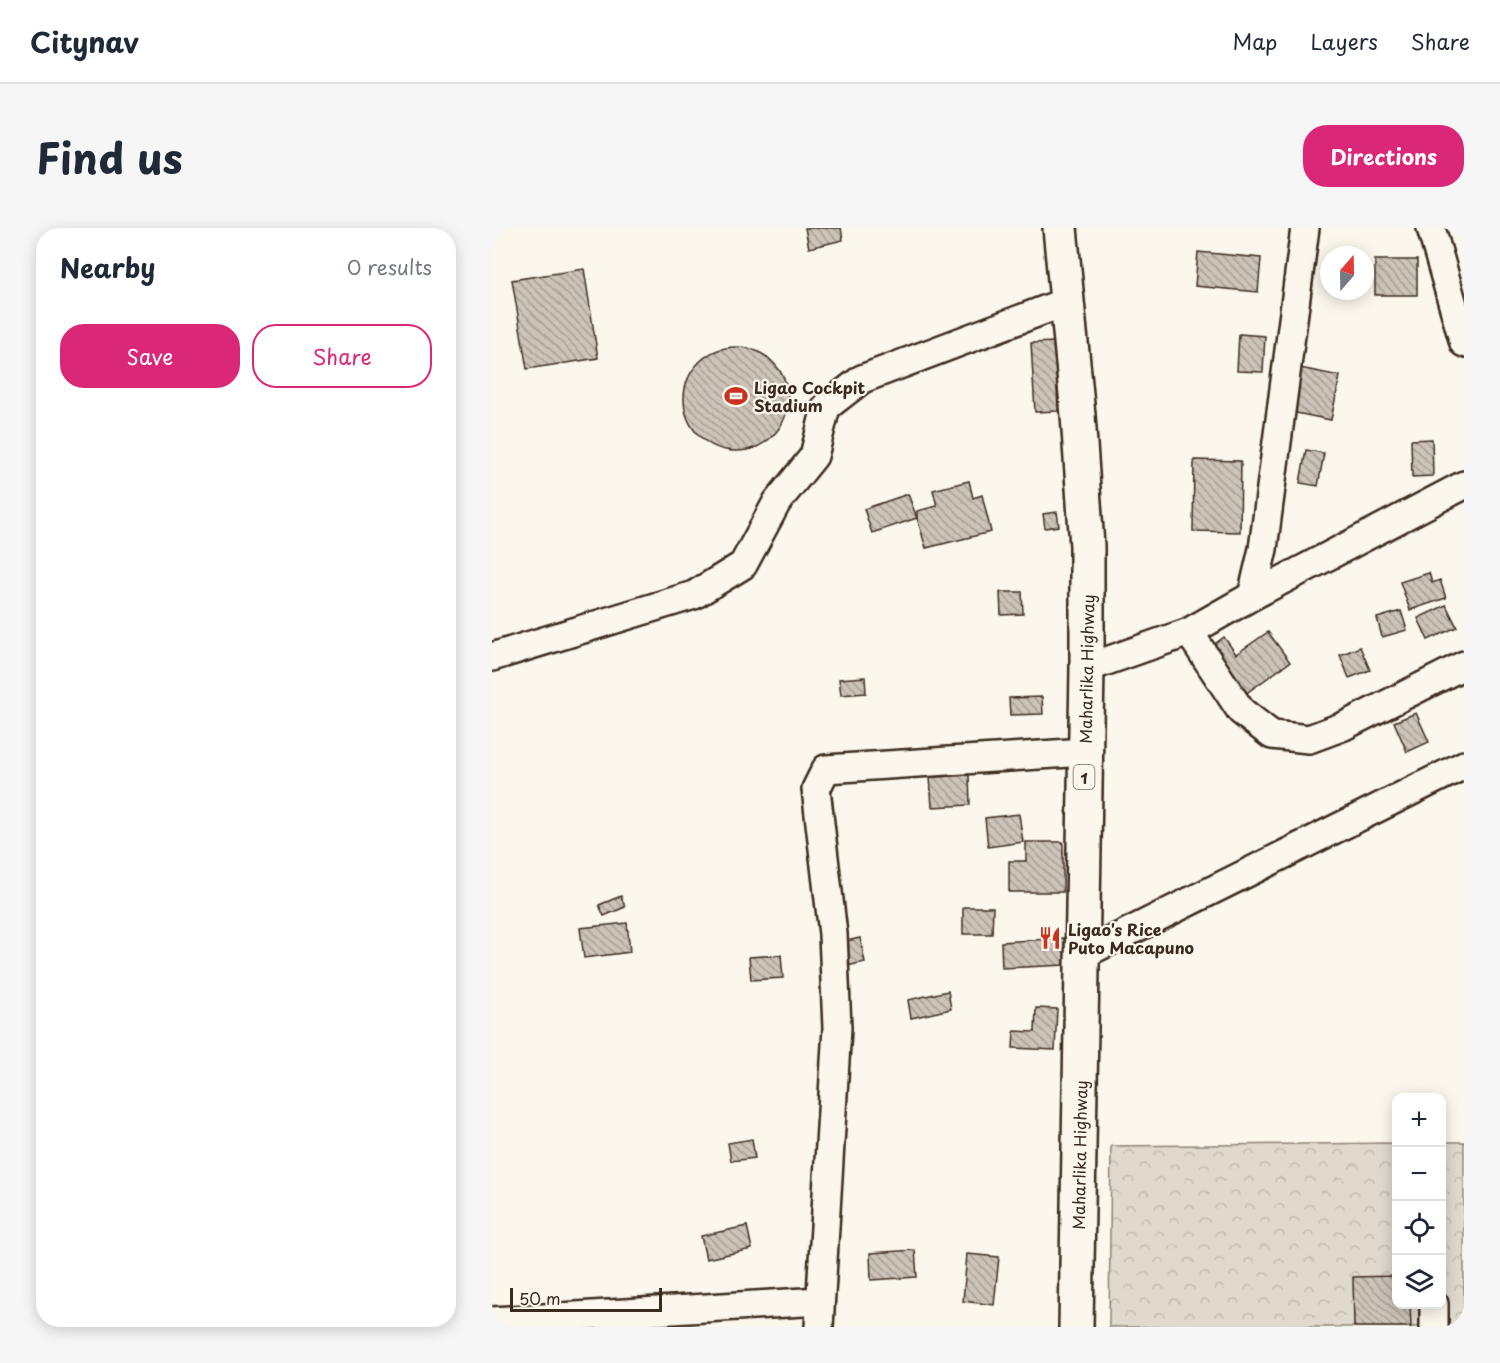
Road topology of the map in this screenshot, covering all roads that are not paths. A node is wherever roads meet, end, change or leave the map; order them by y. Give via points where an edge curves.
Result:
1 (1060, 228) edge
2 (1305, 228) edge
3 (1431, 228) edge
4 (1068, 301) junction
5 (1464, 343) edge
6 (1464, 485) edge
7 (1252, 596) junction
8 (1189, 632) junction
9 (492, 657) edge
10 (1464, 665) edge
11 (1087, 668) junction
12 (1085, 752) junction
13 (1464, 765) edge
14 (1082, 955) junction
15 (1434, 1309) edge
16 (820, 1314) edge
17 (492, 1321) edge
18 (1076, 1327) edge
19 (1434, 1327) edge

1 - 4 highway, Maharlika Highway / 1
2 - 7 street via 1263,549
3 - 5 street
4 - 9 street via 862,379 826,407 814,456 777,502 742,565 694,595
4 - 11 highway, Maharlika Highway / 1 via 1086,546
6 - 7 street
7 - 8 street
8 - 10 street via 1241,711 1272,735 1309,739 1344,726
8 - 11 street
11 - 12 highway, Maharlika Highway / 1
12 - 14 highway, Maharlika Highway / 1
12 - 16 street via 826,770 816,789 833,934 837,1028
13 - 14 street
14 - 18 highway, Maharlika Highway / 1
15 - 19 street
16 - 17 street

